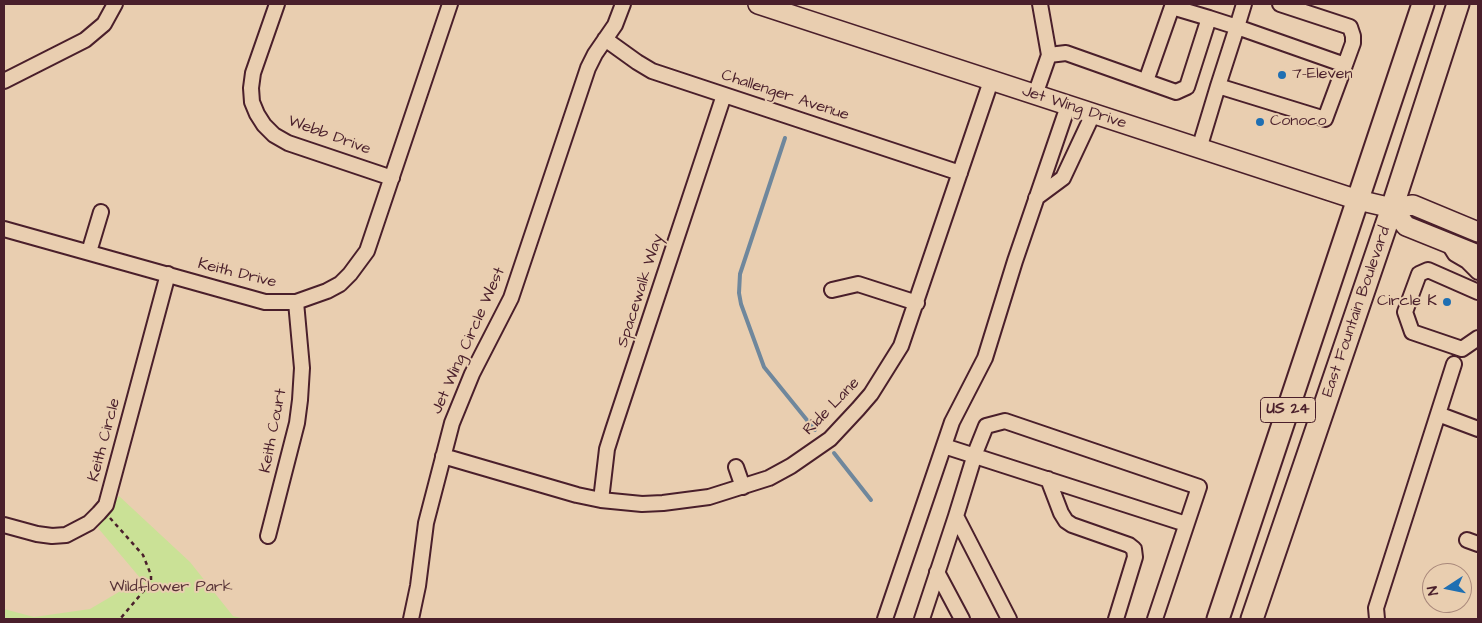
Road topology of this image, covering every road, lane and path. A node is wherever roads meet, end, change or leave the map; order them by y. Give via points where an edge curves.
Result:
1 (115, 4) edge
2 (276, 4) edge
3 (450, 4) edge
4 (624, 4) edge
5 (758, 4) edge
6 (1040, 4) edge
7 (1244, 4) edge
8 (1280, 4) edge
9 (1423, 4) edge
10 (1458, 4) edge
11 (1172, 5) edge
12 (784, 8) edge
13 (1209, 18) junction
14 (1237, 27) junction
15 (605, 39) junction
16 (1049, 55) junction
17 (1344, 65) junction
18 (4, 81) edge
19 (991, 81) junction
20 (1146, 81) junction
21 (1218, 86) junction
22 (724, 95) junction
23 (1035, 95) junction
24 (1068, 106) junction
25 (1092, 114) junction
26 (1199, 149) junction
27 (960, 173) junction
28 (392, 178) junction
29 (1036, 198) junction
30 (1358, 200) junction
31 (1392, 208) junction
32 (101, 212) dead end
33 (4, 229) edge
34 (1478, 232) edge
35 (1448, 243) junction
36 (88, 252) junction
37 (1478, 255) edge
38 (1478, 272) edge
39 (168, 274) junction
40 (832, 290) dead end
41 (1478, 292) edge
42 (296, 302) junction
43 (916, 303) junction
44 (1478, 338) edge
45 (1454, 364) dead end
46 (1438, 414) junction
47 (1478, 429) edge
48 (944, 446) junction
49 (974, 455) junction
50 (443, 456) junction
51 (736, 467) dead end
52 (1048, 479) junction
53 (743, 487) junction
54 (601, 500) junction
55 (102, 509) junction
56 (956, 516) junction
57 (1186, 524) junction
58 (4, 525) edge
59 (268, 536) dead end
60 (938, 572) junction
61 (121, 619) edge
62 (411, 619) edge
63 (884, 619) edge
64 (922, 619) edge
65 (962, 619) edge
66 (1009, 619) edge
67 (1116, 619) edge
68 (1154, 619) edge
69 (1218, 619) edge
70 (1252, 619) edge
71 (1377, 619) edge

1 - 18 street via 104,24 85,40
2 - 28 street, Webb Drive via 251,88 252,102 264,125 288,143
3 - 28 street, Keith Drive
4 - 15 street, Jet Wing Circle West
5 - 12 main road, Jet Wing Drive
6 - 16 street
7 - 14 street
8 - 17 street via 1350,27 1353,43
9 - 30 highway, East Fountain Boulevard / US 24
10 - 31 highway, East Fountain Boulevard / US 24
11 - 13 street
11 - 20 street
12 - 19 main road, Jet Wing Drive
13 - 14 street
13 - 20 street via 1187,87 1176,92
14 - 17 street
14 - 21 street
15 - 22 street, Challenger Avenue via 652,71
15 - 50 street, Jet Wing Circle West via 588,68 511,298 459,402
16 - 20 street via 1066,53
16 - 23 street
17 - 21 street via 1325,119
19 - 23 main road, Jet Wing Drive
19 - 27 street, Ride Lane
21 - 26 street
22 - 27 street, Challenger Avenue
22 - 54 street, Spacewalk Way via 613,430
23 - 24 main road, Jet Wing Drive
24 - 25 main road, Jet Wing Drive
24 - 29 street
25 - 26 main road, Jet Wing Drive
25 - 29 street via 1063,178
26 - 30 main road, Jet Wing Drive
27 - 43 street, Ride Lane
28 - 42 street, Keith Drive via 360,263 340,284
29 - 48 street via 985,358 952,422
30 - 31 main road, Jet Wing Drive
30 - 69 highway, East Fountain Boulevard / US 24
31 - 34 main road, Jet Wing Drive via 1413,205
31 - 35 main road via 1406,226
31 - 70 highway, East Fountain Boulevard / US 24
32 - 36 street
33 - 36 street, Keith Drive
35 - 37 main road
35 - 38 street via 1455,254
36 - 39 street, Keith Drive
39 - 42 street, Keith Drive via 265,302
39 - 55 street, Keith Circle via 106,505
40 - 43 street via 858,284
41 - 44 street via 1428,270 1418,274 1406,312 1412,332 1462,349
42 - 59 street, Keith Court via 302,368 300,400
43 - 53 street, Ride Lane via 892,363 871,394 830,439 791,466
45 - 46 street
46 - 47 street
46 - 71 street via 1376,608
48 - 49 street
48 - 63 street
49 - 52 street
49 - 56 street
49 - 57 street via 986,426 1005,420 1198,487
50 - 54 street, Ride Lane
50 - 62 street, Jet Wing Circle West via 426,523
51 - 53 street
52 - 57 street
52 - 67 street via 1066,521 1129,544 1134,549 1135,557
53 - 54 street, Ride Lane via 708,497 663,503
55 - 58 street, Keith Circle via 89,523 66,534 37,534
55 - 61 path via 143,555 151,575 147,587
56 - 60 street
56 - 66 street
57 - 68 street
60 - 64 street
60 - 65 street

